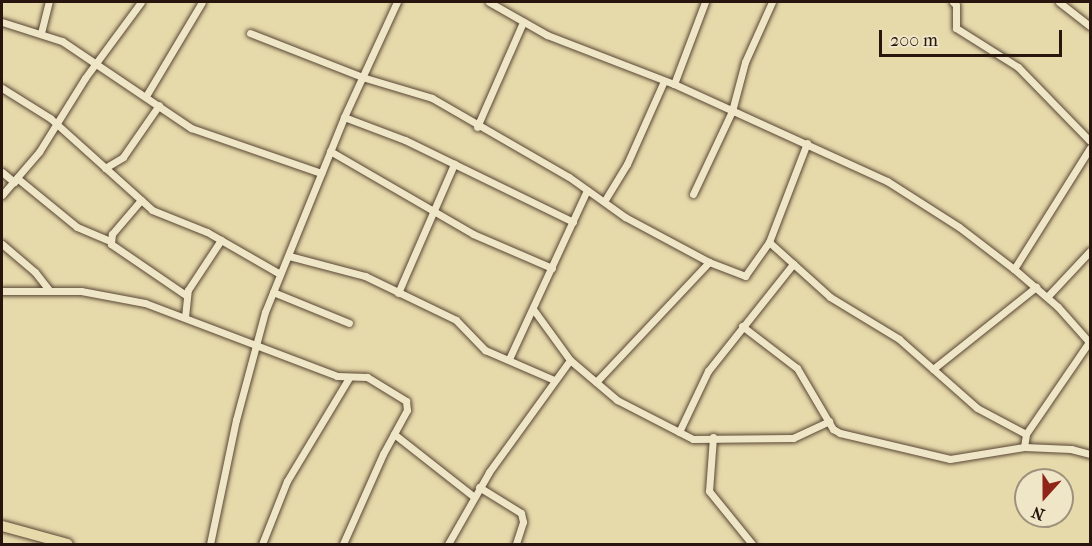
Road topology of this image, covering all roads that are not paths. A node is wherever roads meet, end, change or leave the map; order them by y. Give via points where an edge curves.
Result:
1 (49, 2) edge
2 (141, 2) edge
3 (202, 2) edge
4 (397, 2) edge
5 (489, 2) edge
6 (509, 2) edge
7 (705, 2) edge
8 (772, 2) edge
9 (953, 2) edge
10 (1059, 2) edge
11 (503, 10) junction
12 (2, 22) edge
13 (523, 22) junction
14 (1090, 26) edge
15 (41, 33) junction
16 (250, 33) dead end
17 (97, 62) junction
18 (362, 77) junction
19 (664, 81) junction
20 (674, 84) junction
21 (2, 88) edge
22 (146, 96) junction
23 (159, 105) junction
24 (732, 111) junction
25 (344, 117) junction
26 (57, 125) junction
27 (477, 127) junction
28 (1090, 141) edge
29 (807, 143) junction
30 (1090, 148) edge
31 (330, 151) junction
32 (454, 164) junction
33 (105, 168) junction
34 (2, 172) edge
35 (321, 173) junction
36 (15, 180) junction
37 (587, 190) junction
38 (693, 194) dead end
39 (2, 195) edge
40 (141, 200) junction
41 (604, 200) junction
42 (435, 211) junction
43 (573, 222) junction
44 (221, 240) junction
45 (110, 241) junction
46 (769, 242) junction
47 (2, 244) edge
48 (1090, 251) edge
49 (289, 256) junction
50 (709, 262) junction
51 (793, 264) junction
52 (552, 268) junction
53 (1014, 269) junction
54 (280, 274) junction
55 (1036, 287) junction
56 (49, 290) junction
57 (2, 291) edge
58 (273, 292) junction
59 (398, 293) junction
60 (187, 296) junction
61 (1047, 297) junction
62 (533, 309) junction
63 (184, 317) junction
64 (349, 323) dead end
65 (742, 326) junction
66 (1090, 343) edge
67 (255, 348) junction
68 (509, 359) junction
69 (570, 360) junction
70 (933, 369) junction
71 (349, 378) junction
72 (554, 380) junction
73 (596, 382) junction
74 (829, 421) junction
75 (679, 432) junction
76 (394, 434) junction
77 (1026, 435) junction
78 (713, 437) junction
79 (1024, 447) junction
80 (1090, 454) edge
81 (479, 487) junction
82 (474, 497) junction
83 (2, 526) edge
84 (68, 544) edge
85 (210, 544) edge
86 (262, 544) edge
87 (343, 544) edge
88 (448, 544) edge
89 (516, 544) edge
90 (752, 544) edge

1 - 15 street
2 - 17 street
3 - 22 street
4 - 18 street
5 - 11 street
6 - 11 street
7 - 20 street
8 - 24 street via 745,62
9 - 28 street via 956,28 1018,67 1059,114
10 - 14 street
11 - 13 street
12 - 15 street
13 - 19 street
13 - 27 street
15 - 17 street
16 - 18 street
17 - 22 street
17 - 26 street
18 - 25 street
18 - 27 street via 422,93
19 - 20 street
19 - 41 street via 627,164
20 - 24 street
21 - 26 street
22 - 23 street
23 - 33 street via 123,158
23 - 35 street via 191,128
24 - 29 street
24 - 38 street
25 - 31 street
25 - 32 street
26 - 33 street
26 - 36 street
27 - 37 street
29 - 46 street
29 - 53 street via 849,161 922,202
30 - 53 street
31 - 35 street
31 - 42 street
32 - 42 street
32 - 43 street
33 - 40 street
34 - 36 street
35 - 49 street
36 - 39 street
36 - 45 street via 76,227
37 - 41 street
37 - 43 street
40 - 44 street via 162,216 196,226
40 - 45 street
41 - 50 street via 625,217
42 - 52 street via 473,234
42 - 59 street
43 - 52 street
44 - 54 street
44 - 60 street
45 - 60 street
46 - 50 street via 745,276
46 - 51 street
47 - 56 street via 35,272
48 - 61 street
49 - 54 street
49 - 59 street via 358,273
50 - 73 street
51 - 65 street
51 - 70 street via 830,297 899,339
52 - 62 street
53 - 55 street
54 - 58 street
55 - 61 street
55 - 70 street
56 - 57 street
56 - 63 street via 81,291 145,303
58 - 64 street
58 - 67 street
59 - 68 street via 456,320 478,346
60 - 63 street
61 - 66 street
62 - 68 street
62 - 69 street
63 - 67 street
65 - 74 street via 797,368
65 - 75 street via 702,379
66 - 77 street
67 - 71 street
67 - 85 street
68 - 72 street
69 - 72 street
69 - 73 street
70 - 77 street via 977,408
71 - 76 street via 372,379 406,401 407,410
71 - 86 street via 287,481
72 - 81 street
73 - 75 street via 617,400
74 - 78 street via 793,438
74 - 79 street via 840,433 942,458
75 - 78 street via 698,440
76 - 82 street
76 - 87 street
77 - 79 street
78 - 90 street via 709,491
79 - 80 street
81 - 82 street
81 - 89 street via 521,513 523,522
82 - 88 street
83 - 84 main road

